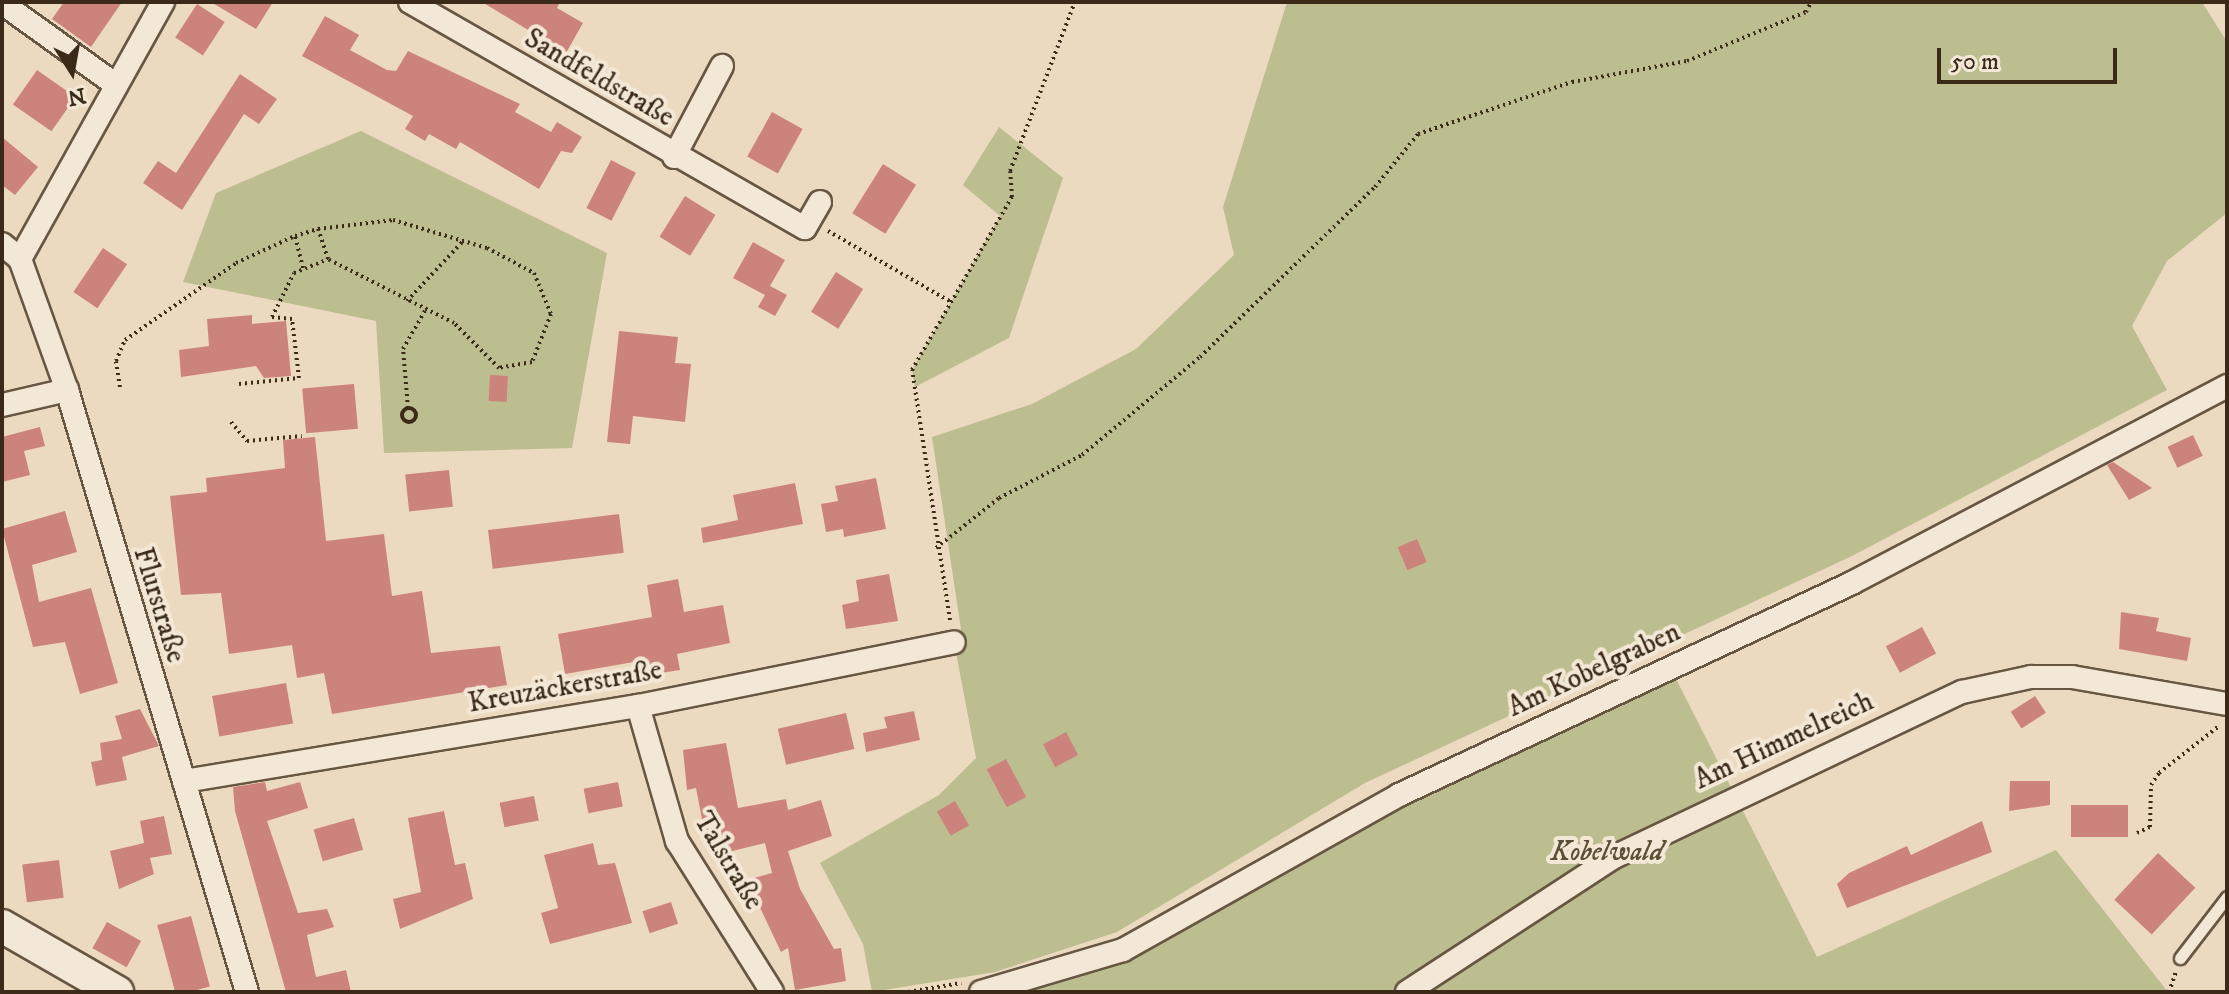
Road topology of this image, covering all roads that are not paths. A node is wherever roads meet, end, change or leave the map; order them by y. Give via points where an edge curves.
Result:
1 (163, 2) edge
2 (410, 2) edge
3 (2, 3) edge
4 (722, 66) dead end
5 (116, 85) junction
6 (674, 157) junction
7 (815, 211) road end
8 (2, 244) edge
9 (20, 259) junction
10 (2227, 386) edge
11 (67, 390) junction
12 (2, 405) edge
13 (954, 642) road end
14 (2226, 703) edge
15 (638, 706) junction
16 (184, 781) junction
17 (2227, 897) edge
18 (2, 926) edge
19 (2180, 958) dead end
20 (117, 992) edge
21 (247, 992) edge
22 (772, 992) edge
23 (981, 992) edge
24 (1407, 992) edge

1 - 5 street
2 - 6 street, Sandfeldstraße
3 - 5 street
4 - 6 street, Sandfeldstraße
5 - 9 street
6 - 7 street, Sandfeldstraße via 805,228
8 - 9 street
9 - 11 street, Flurstraße
10 - 23 street, Am Kobelgraben via 1852,583 1399,795 1123,950
11 - 12 street
11 - 16 street, Flurstraße
13 - 15 street, Kreuzäckerstraße
14 - 24 street, Am Himmelreich via 2072,677 2031,677 1962,692 1614,857
15 - 16 street, Kreuzäckerstraße
15 - 22 street, Talstraße via 677,841
16 - 21 street, Flurstraße
17 - 19 lane
18 - 20 street

